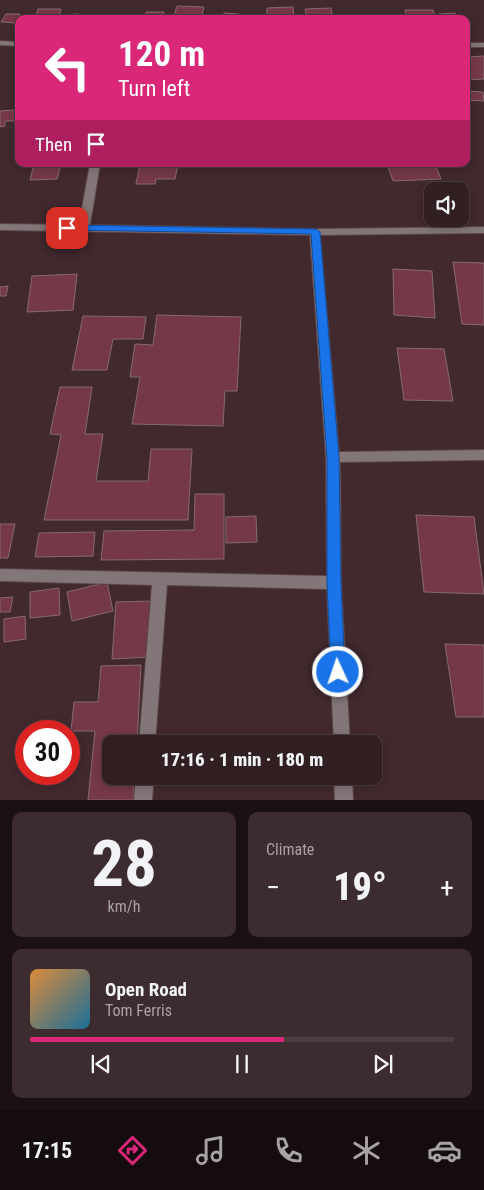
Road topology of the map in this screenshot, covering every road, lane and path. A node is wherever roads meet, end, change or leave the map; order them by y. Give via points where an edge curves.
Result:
1 (0, 43) edge
2 (15, 44) edge
3 (470, 45) edge
4 (484, 45) edge
5 (94, 167) edge
6 (0, 227) edge
7 (84, 228) junction
8 (484, 230) edge
9 (316, 232) junction
10 (484, 455) edge
11 (333, 457) junction
12 (0, 575) edge
13 (160, 578) junction
14 (334, 583) junction
15 (148, 735) edge
16 (342, 735) edge
17 (144, 785) edge
18 (343, 785) edge
19 (143, 800) edge
20 (344, 800) edge

1 - 2 street
3 - 4 street
5 - 7 street
6 - 7 street
7 - 9 street
8 - 9 street
9 - 11 street
10 - 11 street
11 - 14 street
12 - 13 street
13 - 14 street
13 - 15 street
14 - 16 street
17 - 19 street
18 - 20 street

